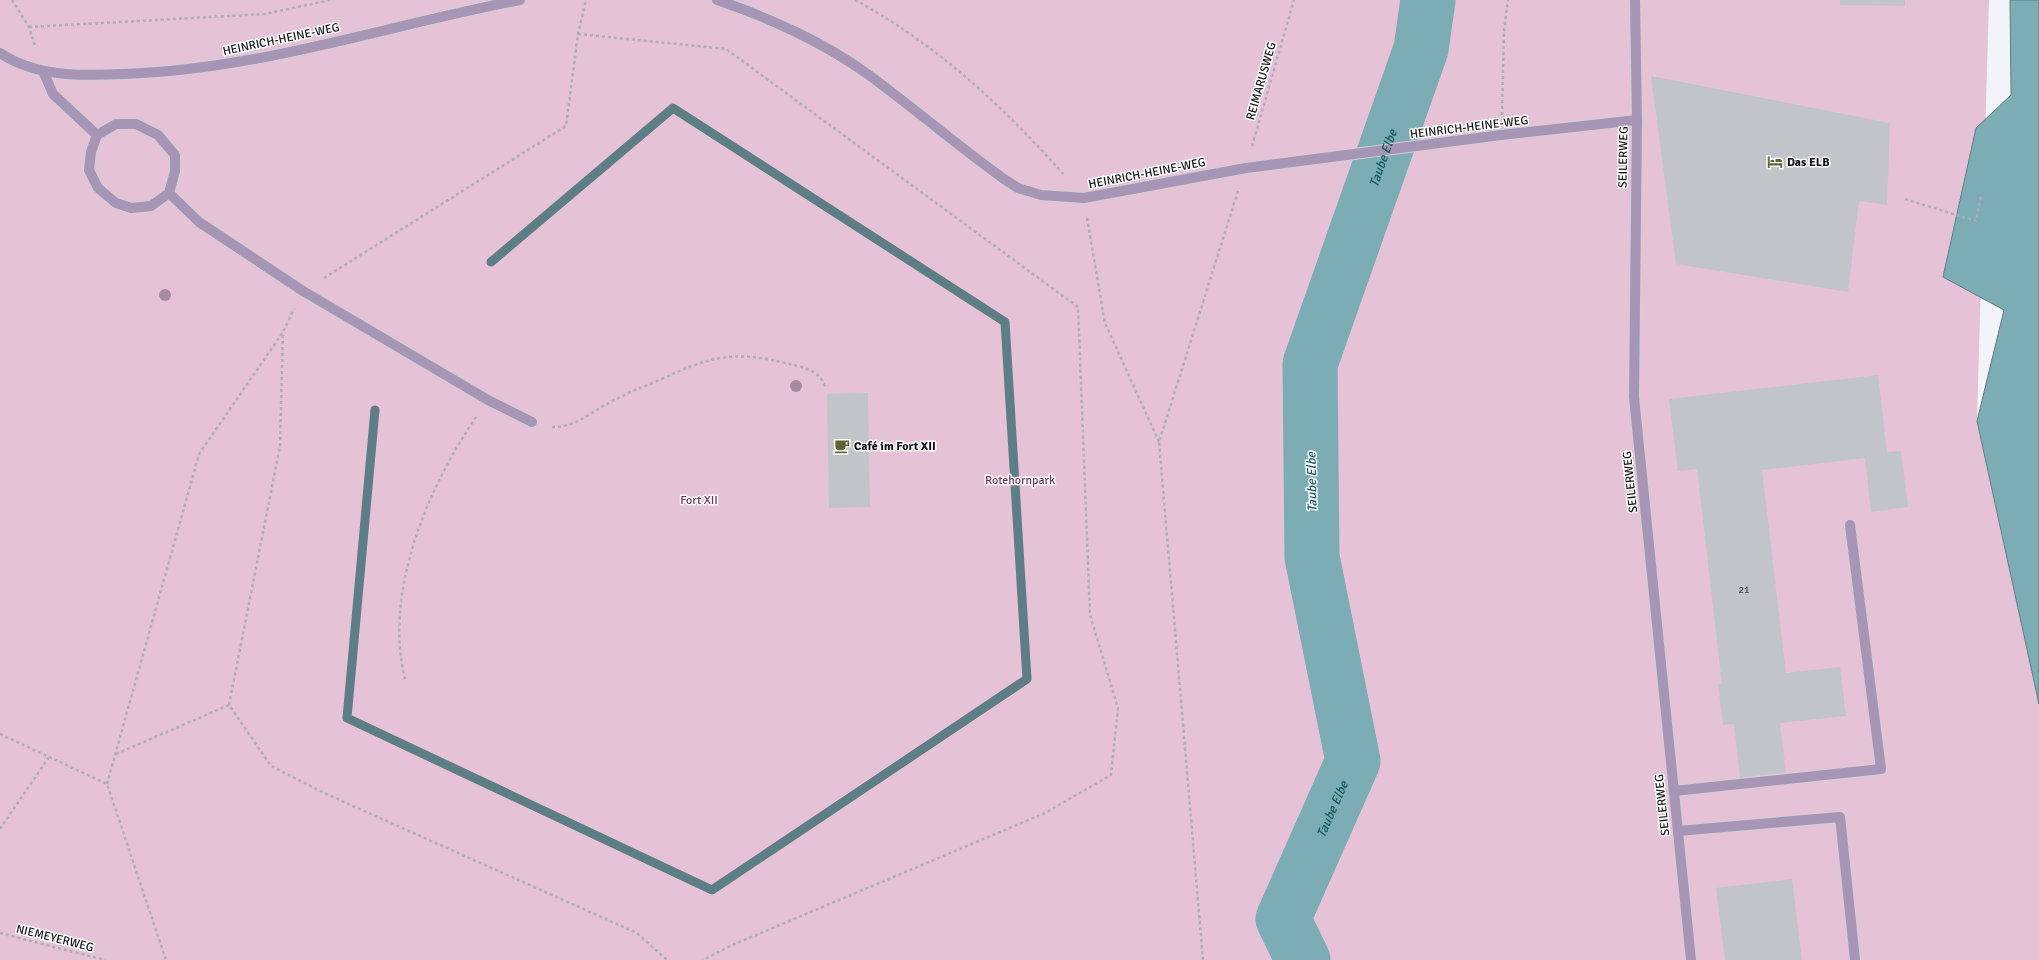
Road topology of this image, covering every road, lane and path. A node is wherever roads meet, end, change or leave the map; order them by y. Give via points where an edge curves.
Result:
1 (12, 0) edge
2 (330, 0) edge
3 (520, 0) edge
4 (586, 0) edge
5 (717, 0) edge
6 (855, 0) edge
7 (1294, 0) edge
8 (1508, 0) edge
9 (1635, 0) edge
10 (29, 27) junction
11 (578, 34) junction
12 (0, 53) edge
13 (44, 71) junction
14 (1637, 120) junction
15 (97, 135) junction
16 (1501, 135) junction
17 (1246, 168) junction
18 (169, 193) junction
19 (1981, 196) dead end
20 (1084, 198) junction
21 (1905, 199) dead end
22 (304, 291) junction
23 (283, 332) junction
24 (825, 387) dead end
25 (532, 422) joint
26 (466, 432) dead end
27 (1159, 442) junction
28 (1850, 525) dead end
29 (405, 679) dead end
30 (229, 705) junction
31 (0, 734) edge
32 (116, 754) junction
33 (50, 757) junction
34 (108, 784) junction
35 (1674, 791) junction
36 (0, 829) edge
37 (1678, 831) junction
38 (0, 933) edge
39 (105, 960) edge
40 (166, 960) edge
41 (667, 960) edge
42 (703, 960) edge
43 (1204, 960) edge
44 (1691, 960) edge
45 (1855, 960) edge

1 - 10 path
2 - 10 path via 265,14
3 - 13 street, HEINRICH-HEINE-WEG via 286,53 195,69 106,75
4 - 11 path
5 - 20 street, HEINRICH-HEINE-WEG via 768,19 829,50 868,74 985,166 1018,188 1052,197
6 - 20 path via 906,30 970,80 1015,122
7 - 17 path, REIMARUSWEG
8 - 16 path via 1504,30
9 - 14 street, SEILERWEG
10 - 13 path
11 - 22 path via 566,126
11 - 42 path via 726,49 1078,307 1090,615 1118,708 1111,774 1045,813 730,946
12 - 13 street, HEINRICH-HEINE-WEG via 20,64
13 - 15 street via 53,94
14 - 16 street, HEINRICH-HEINE-WEG
14 - 35 street, SEILERWEG via 1634,397
15 - 18 street via 116,124 136,124 158,135 175,155 175,171
15 - 18 street via 91,152 89,170 98,188 116,203 131,208 151,206
16 - 17 street, HEINRICH-HEINE-WEG
17 - 20 street, HEINRICH-HEINE-WEG
17 - 27 path, REIMARUSWEG
18 - 22 street via 200,222
19 - 21 path via 1976,221
20 - 27 path via 1105,323
22 - 23 path
22 - 25 street via 488,400
23 - 30 path via 280,446
23 - 32 path via 199,454
24 - 25 path via 817,374 798,366 742,355 721,356 691,365 609,402 571,424 557,427
26 - 29 path via 431,498 404,580 400,616 400,661
27 - 43 path
28 - 35 street via 1881,769
30 - 32 path
30 - 41 path via 271,766 324,793 638,933
31 - 33 path
32 - 34 path
33 - 34 path
33 - 36 path
34 - 40 path
35 - 37 street, SEILERWEG
37 - 44 street, SEILERWEG
37 - 45 street via 1840,817
38 - 39 path, NIEMEYERWEG

